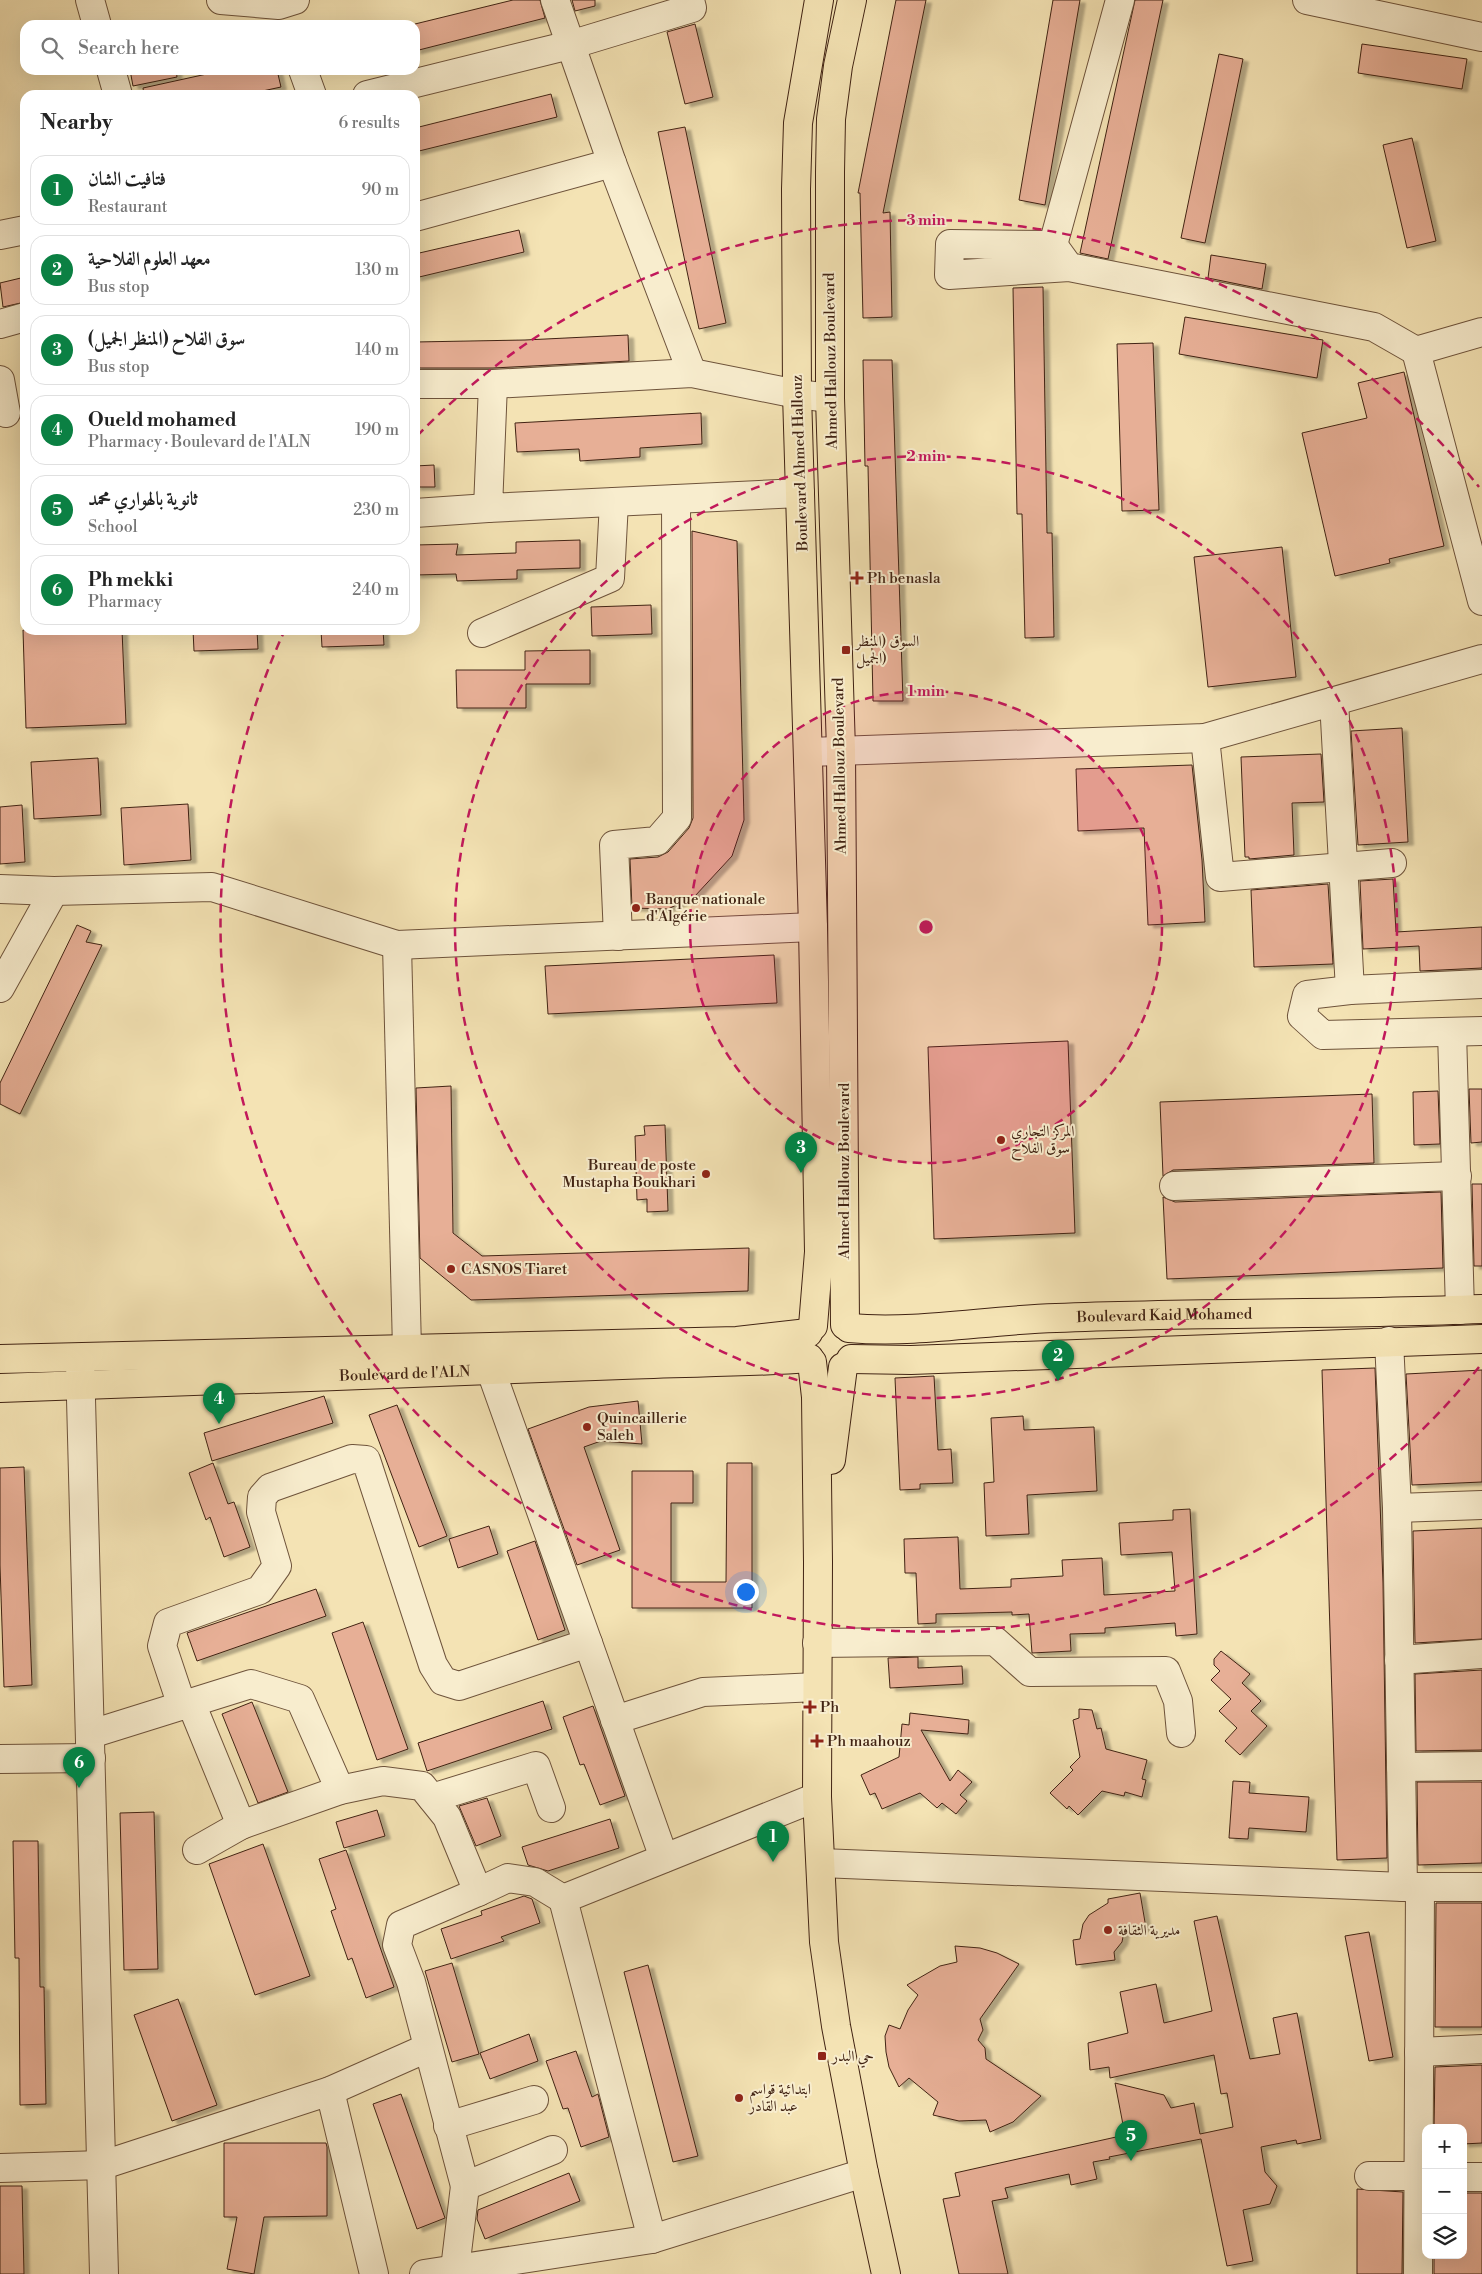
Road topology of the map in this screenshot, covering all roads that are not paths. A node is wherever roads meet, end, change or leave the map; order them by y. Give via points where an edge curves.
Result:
1 (222, 0) edge
2 (555, 0) edge
3 (690, 0) edge
4 (819, 0) edge
5 (852, 0) edge
6 (1120, 0) edge
7 (1307, 0) edge
8 (287, 10) edge
9 (1482, 37) edge
10 (570, 45) junction
11 (112, 75) edge
12 (305, 75) edge
13 (117, 90) edge
14 (310, 90) edge
15 (386, 90) edge
16 (612, 164) junction
17 (420, 216) edge
18 (20, 231) edge
19 (0, 235) edge
20 (1053, 246) junction
21 (1069, 267) junction
22 (20, 318) edge
23 (0, 324) edge
24 (1482, 332) edge
25 (1416, 351) junction
26 (692, 372) junction
27 (0, 380) edge
28 (420, 384) edge
29 (494, 384) junction
30 (797, 394) junction
31 (830, 398) junction
32 (10, 414) edge
33 (800, 493) junction
34 (676, 499) junction
35 (614, 502) junction
36 (488, 508) junction
37 (420, 513) edge
38 (1482, 601) edge
39 (482, 633) dead end
40 (1482, 659) edge
41 (1334, 701) junction
42 (1205, 738) junction
43 (841, 750) junction
44 (809, 752) junction
45 (1392, 863) dead end
46 (1342, 866) junction
47 (0, 890) edge
48 (54, 892) junction
49 (814, 927) junction
50 (618, 936) junction
51 (397, 945) junction
52 (1482, 984) edge
53 (0, 988) edge
54 (1350, 990) junction
55 (1482, 1031) edge
56 (1452, 1032) junction
57 (1457, 1176) junction
58 (1174, 1186) dead end
59 (1471, 1309) edge
60 (847, 1326) junction
61 (1482, 1339) edge
62 (1389, 1341) junction
63 (811, 1345) junction
64 (408, 1349) junction
65 (79, 1356) junction
66 (0, 1359) edge
67 (759, 1362) junction
68 (847, 1363) junction
69 (491, 1371) junction
70 (82, 1385) junction
71 (0, 1388) edge
72 (816, 1397) junction
73 (1482, 1505) edge
74 (1397, 1508) junction
75 (818, 1562) junction
76 (588, 1643) junction
77 (817, 1643) junction
78 (1482, 1654) edge
79 (1399, 1660) junction
80 (817, 1687) junction
81 (187, 1704) junction
82 (615, 1720) junction
83 (1181, 1733) dead end
84 (91, 1746) junction
85 (0, 1759) edge
86 (1482, 1766) edge
87 (1402, 1767) junction
88 (340, 1790) junction
89 (816, 1797) junction
90 (432, 1798) junction
91 (551, 1808) dead end
92 (240, 1825) junction
93 (197, 1850) dead end
94 (664, 1858) junction
95 (821, 1862) junction
96 (1412, 1887) junction
97 (1482, 1887) edge
98 (478, 1892) junction
99 (564, 1898) junction
100 (427, 2048) junction
101 (1482, 2049) edge
102 (1419, 2052) junction
103 (330, 2091) junction
104 (534, 2100) dead end
105 (448, 2126) junction
106 (553, 2150) dead end
107 (103, 2165) junction
108 (0, 2168) edge
109 (864, 2173) junction
110 (1369, 2176) dead end
111 (1422, 2176) edge
112 (1467, 2177) edge
113 (1482, 2177) edge
114 (465, 2186) junction
115 (652, 2239) junction
116 (546, 2265) edge
117 (455, 2269) junction
118 (104, 2274) edge
119 (374, 2274) edge
120 (424, 2274) edge
121 (886, 2274) edge
122 (1418, 2274) edge

1 - 8 street
2 - 10 street
3 - 10 street via 692,8
4 - 30 main road, Boulevard Ahmed Hallouz via 798,123
5 - 31 main road, Ahmed Hallouz Boulevard via 831,119
6 - 20 street
7 - 9 street
10 - 15 street
10 - 16 street
11 - 13 street
12 - 14 street
16 - 17 street
16 - 26 street
18 - 19 street
20 - 21 street
20 - 21 street via 950,244 950,275
21 - 25 street via 1374,327
22 - 23 street
24 - 25 street
25 - 38 street
26 - 29 street
26 - 30 street
27 - 32 street
28 - 29 street
29 - 36 street
30 - 31 street
30 - 33 main road, Boulevard Ahmed Hallouz
31 - 43 main road, Ahmed Hallouz Boulevard
33 - 34 street
33 - 44 main road, Boulevard Ahmed Hallouz
34 - 35 street
34 - 50 street via 677,818 657,841 614,845
35 - 36 street
35 - 39 street via 610,578
36 - 37 street
40 - 41 street
41 - 42 street
41 - 46 street
42 - 43 street
42 - 46 street via 1220,877
43 - 44 street
43 - 60 main road, Ahmed Hallouz Boulevard
44 - 49 main road, Boulevard Ahmed Hallouz
45 - 46 street
46 - 54 street
47 - 48 street
48 - 51 street via 212,887
48 - 53 street
49 - 50 street
49 - 63 main road, Ahmed Hallouz Boulevard via 819,1252
50 - 51 street
51 - 64 street
52 - 54 street
54 - 56 street via 1307,994 1302,1016 1323,1035
55 - 56 street
56 - 57 street
57 - 58 street
57 - 59 street
59 - 60 main road, Boulevard Kaid Mohamed via 1054,1318 911,1330
60 - 63 main road via 839,1321 825,1320
60 - 68 main road via 855,1346
61 - 62 main road
62 - 68 main road
62 - 74 street
63 - 64 main road, Boulevard de l'ALN via 737,1342
63 - 67 main road, Boulevard de l'ALN
63 - 68 main road via 823,1370 837,1370
63 - 72 main road, Ahmed Hallouz Boulevard
64 - 65 main road, Boulevard de l'ALN
65 - 66 main road, Boulevard de l'ALN
65 - 70 street
67 - 69 main road, Boulevard de l'ALN
67 - 72 main road via 791,1374
68 - 75 main road
69 - 70 main road, Boulevard de l'ALN
69 - 76 street
70 - 71 main road, Boulevard de l'ALN
70 - 84 street
72 - 75 main road, Ahmed Hallouz Boulevard
73 - 74 street
74 - 79 street
75 - 77 main road
76 - 81 street via 459,1686 443,1680 433,1665 366,1460 352,1459 270,1488 262,1497 261,1512 276,1566 260,1590 168,1623 162,1646
76 - 82 street
77 - 80 main road
77 - 83 street via 995,1641 1030,1672 1166,1672 1178,1701
78 - 79 street
79 - 87 street
80 - 82 street via 703,1692
80 - 89 main road
81 - 84 street
81 - 88 street via 251,1684 300,1699
81 - 92 street
82 - 94 street
84 - 85 street
84 - 107 street
86 - 87 street
87 - 96 street
88 - 90 street via 383,1781 422,1786
88 - 92 street
89 - 94 street
89 - 95 main road
90 - 91 street via 536,1766
90 - 98 street via 448,1817
92 - 93 street
94 - 99 street
95 - 96 street
95 - 109 main road via 824,1942 836,2026
96 - 97 street
96 - 102 street
98 - 99 street via 508,1878 535,1882
98 - 100 street via 401,1925 397,1945 411,1982
99 - 115 street
100 - 103 street
100 - 105 street
101 - 102 street
102 - 111 street
103 - 107 street
103 - 119 street
104 - 105 street
105 - 114 street
106 - 114 street
107 - 108 street
107 - 118 street
109 - 115 street
109 - 121 main road
110 - 111 street
111 - 122 street
112 - 113 street
114 - 117 street
115 - 116 street
116 - 117 street
117 - 120 street

